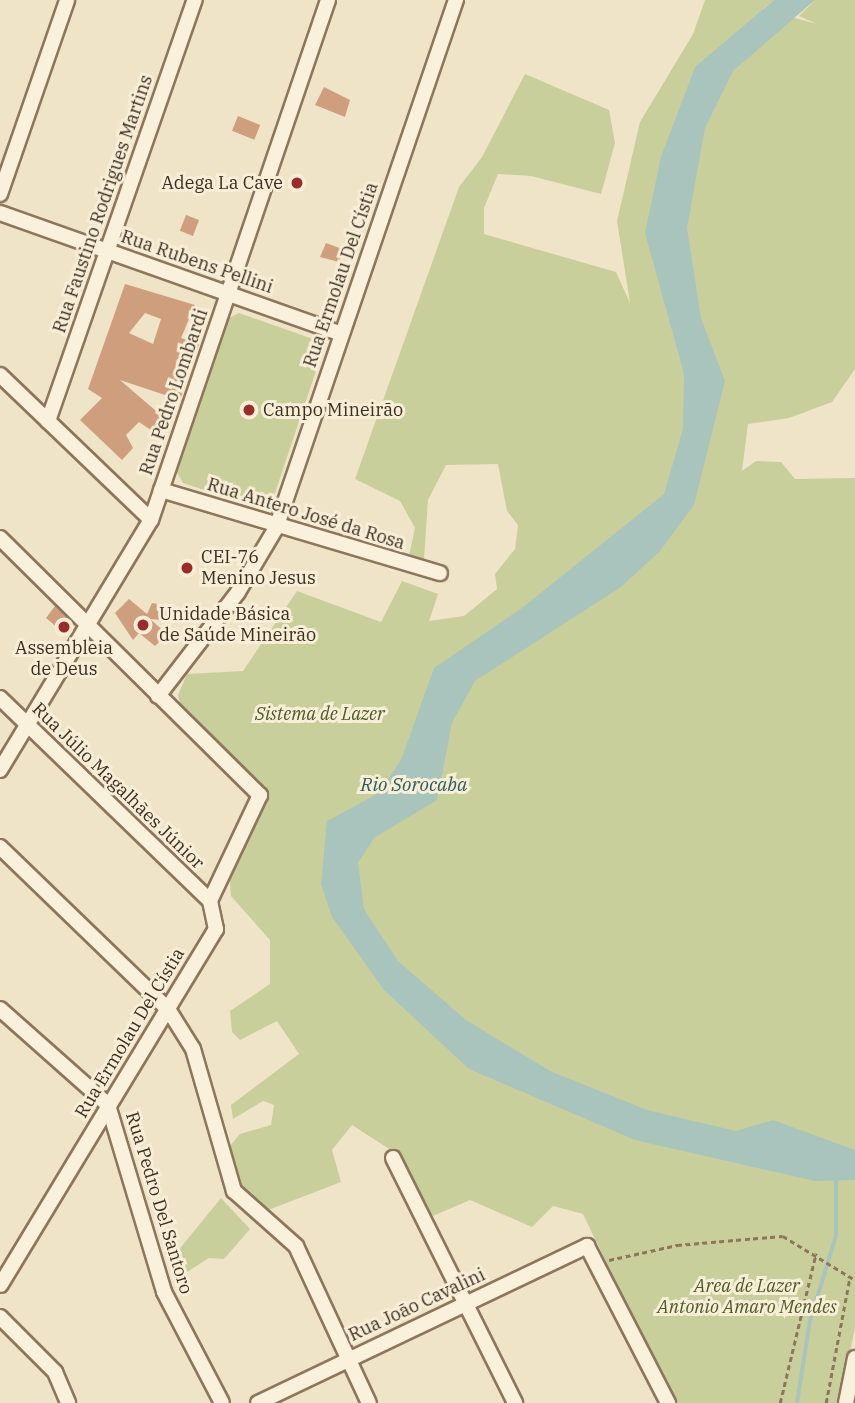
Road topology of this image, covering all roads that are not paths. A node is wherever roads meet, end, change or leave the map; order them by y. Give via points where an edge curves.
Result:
1 (67, 0) edge
2 (195, 0) edge
3 (328, 0) edge
4 (456, 0) edge
5 (0, 194) edge
6 (0, 214) edge
7 (107, 251) junction
8 (228, 294) junction
9 (341, 334) junction
10 (0, 375) edge
11 (48, 421) junction
12 (161, 490) junction
13 (151, 520) junction
14 (276, 528) junction
15 (0, 538) edge
16 (440, 573) dead end
17 (89, 620) junction
18 (158, 696) junction
19 (0, 698) edge
20 (27, 725) junction
21 (0, 770) edge
22 (0, 847) edge
23 (210, 901) junction
24 (167, 1009) junction
25 (4, 1013) edge
26 (0, 1030) edge
27 (108, 1105) junction
28 (393, 1158) dead end
29 (0, 1285) edge
30 (467, 1303) junction
31 (0, 1317) edge
32 (348, 1358) junction
33 (855, 1363) edge
34 (68, 1403) edge
35 (222, 1403) edge
36 (258, 1403) edge
37 (369, 1403) edge
38 (515, 1403) edge
39 (668, 1403) edge
40 (846, 1403) edge

1 - 5 street
2 - 7 street, Rua Faustino Rodrigues Martins
3 - 8 street, Rua Pedro Lombardi
4 - 9 street, Rua Ermolau Del Cístia
6 - 7 street, Rua Rubens Pellini
7 - 8 street, Rua Rubens Pellini
7 - 11 street, Rua Faustino Rodrigues Martins
8 - 9 street, Rua Rubens Pellini
8 - 12 street, Rua Pedro Lombardi
9 - 14 street, Rua Ermolau Del Cístia
10 - 11 street
11 - 13 street
12 - 13 street, Rua Pedro Lombardi
12 - 14 street, Rua Antero José da Rosa
13 - 17 street, Rua Pedro Lombardi
14 - 16 street, Rua Antero José da Rosa
14 - 18 street, Rua Ermolau Del Cístia via 239,592
15 - 17 street
17 - 18 street
17 - 20 street, Rua Pedro Lombardi
18 - 23 street, Rua Ermolau Del Cístia via 260,795
19 - 20 street, Rua Júlio Magalhães Júnior
20 - 21 street, Rua Pedro Lombardi
20 - 23 street, Rua Júlio Magalhães Júnior
22 - 24 street
23 - 24 street, Rua Ermolau Del Cístia via 216,929
24 - 27 street, Rua Ermolau Del Cístia
24 - 32 street via 193,1049 234,1191 296,1246
25 - 26 street
25 - 27 street, Rua Pedro Del Santoro
27 - 29 street, Rua Ermolau Del Cístia
27 - 35 street, Rua Pedro Del Santoro via 164,1292
28 - 30 street
30 - 32 street, Rua João Cavalini
30 - 38 street
30 - 39 street, Rua João Cavalini via 596,1255
31 - 34 street via 55,1372
32 - 36 street, Rua João Cavalini
32 - 37 street
33 - 40 street

